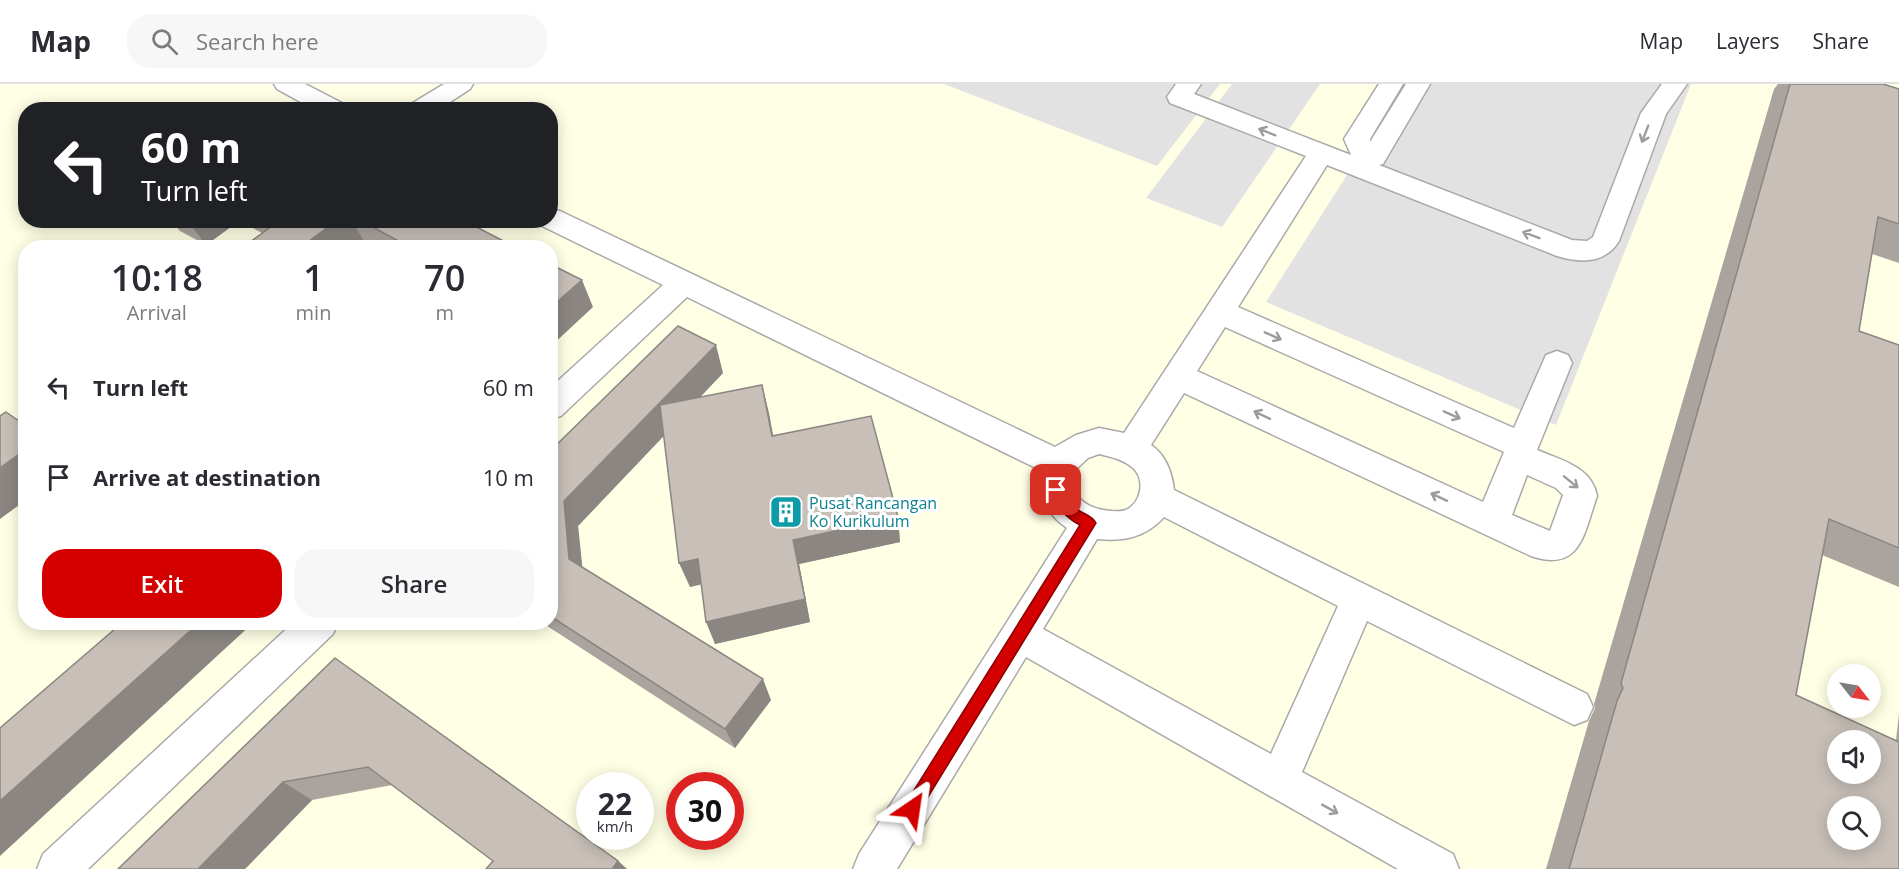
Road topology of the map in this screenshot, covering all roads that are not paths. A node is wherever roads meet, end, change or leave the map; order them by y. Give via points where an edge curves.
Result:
1 (461, 84) edge
2 (1675, 84) edge
3 (1175, 88) edge
4 (296, 89) edge
5 (320, 102) edge
6 (433, 102) edge
7 (1321, 154) junction
8 (558, 222) edge
9 (683, 283) junction
10 (1220, 312) junction
11 (1557, 363) dead end
12 (1179, 376) junction
13 (558, 399) edge
14 (1132, 448) junction
15 (1521, 452) junction
16 (1059, 464) junction
17 (1157, 497) junction
18 (1492, 521) junction
19 (1089, 523) junction
20 (1359, 599) junction
21 (312, 630) edge
22 (1020, 635) junction
23 (1574, 707) dead end
24 (1279, 780) junction
25 (58, 869) edge
26 (874, 869) edge
27 (1438, 869) edge

1 - 6 street
2 -> 7 street via 1654,113 1605,241 1591,251 1567,249
7 -> 3 street
4 - 5 street
7 - 10 street
8 - 9 street
9 - 13 street
9 - 16 street
10 - 12 street
10 -> 15 street
11 - 15 street
12 - 14 street
18 -> 12 street
14 - 16 street via 1116,442 1091,442 1069,452
14 - 17 street via 1146,457 1154,469 1159,483
15 - 18 street
15 -> 18 street via 1568,478 1579,489 1564,540 1559,545 1543,545
16 - 19 street via 1056,490 1063,504
17 - 19 street via 1151,510 1124,526
17 - 20 street
19 - 22 street
20 - 23 street
20 - 24 street
21 - 25 street
22 - 24 street
22 - 26 street
24 -> 27 street

